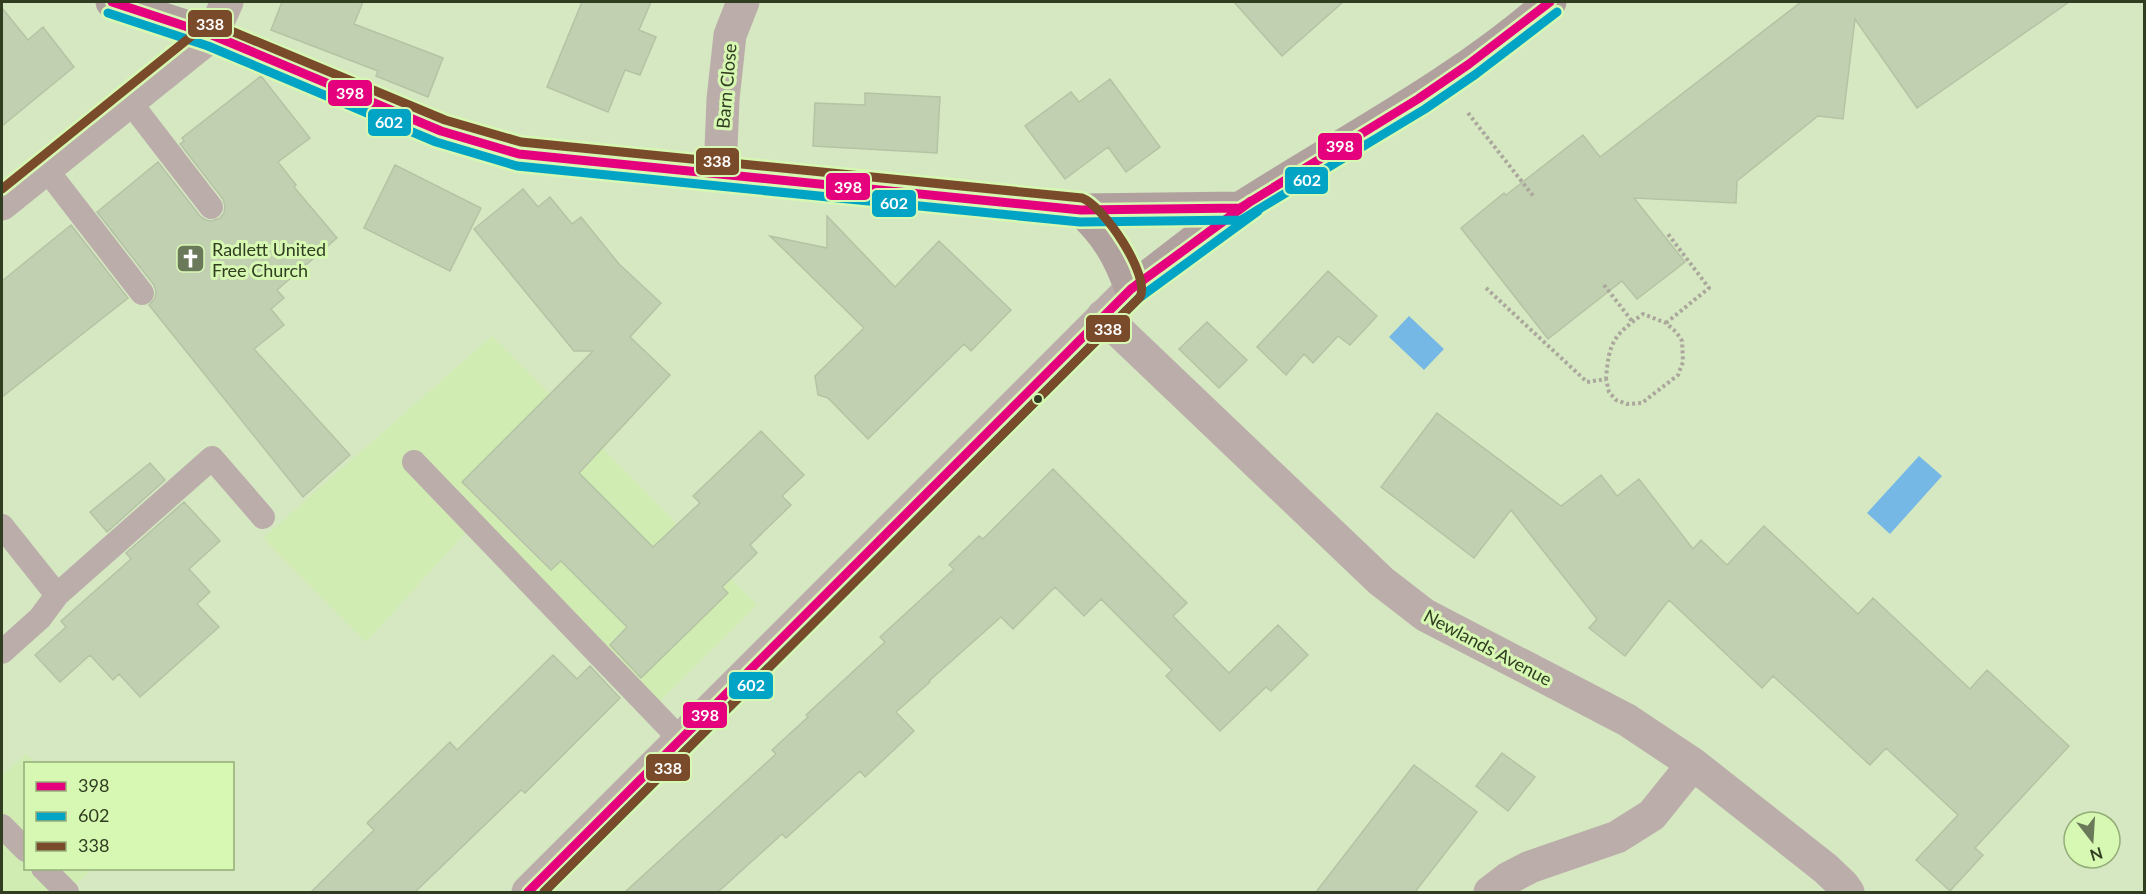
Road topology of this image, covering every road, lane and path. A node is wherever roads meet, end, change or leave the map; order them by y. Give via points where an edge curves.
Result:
1 (112, 2) edge
2 (227, 2) edge
3 (743, 2) edge
4 (1547, 2) edge
5 (212, 35) junction
6 (130, 102) junction
7 (1463, 106) dead end
8 (46, 169) junction
9 (720, 173) junction
10 (1534, 197) dead end
11 (2, 204) edge
12 (212, 207) dead end
13 (1240, 208) junction
14 (1081, 210) junction
15 (1668, 234) dead end
16 (1604, 285) dead end
17 (1486, 288) dead end
18 (1131, 289) junction
19 (142, 293) dead end
20 (1103, 316) junction
21 (1632, 321) junction
22 (1666, 323) junction
23 (1606, 379) junction
24 (414, 462) dead end
25 (263, 517) dead end
26 (2, 526) edge
27 (57, 595) junction
28 (2, 652) edge
29 (681, 740) junction
30 (1694, 764) junction
31 (2, 826) edge
32 (24, 848) edge
33 (45, 870) edge
34 (67, 892) edge
35 (528, 892) edge
36 (1490, 892) edge
37 (1848, 892) edge

1 - 5 main road
2 - 5 street
3 - 9 street, Barn Close via 730,35
4 - 13 main road via 1418,99
5 - 6 street
5 - 9 main road via 441,131 519,154
6 - 8 street
6 - 12 lane
7 - 10 path
8 - 11 street
8 - 19 lane
9 - 14 main road
13 - 14 main road
13 - 18 main road
14 - 18 main road via 1114,249
15 - 22 path via 1709,288
16 - 21 path
17 - 23 path via 1587,382
18 - 20 street
20 - 29 street
20 - 30 street, Newlands Avenue via 1381,581 1425,615 1627,720
21 - 22 path via 1642,314
21 - 23 path via 1617,333 1608,355
22 - 23 path via 1682,341 1683,362 1678,375 1642,403 1627,404 1609,392
24 - 29 lane
25 - 27 lane via 212,458
26 - 27 lane
27 - 28 lane via 40,618
29 - 35 street
30 - 36 street via 1652,815 1617,837 1530,867
30 - 37 street, Newlands Avenue via 1824,868
31 - 32 lane
33 - 34 lane

